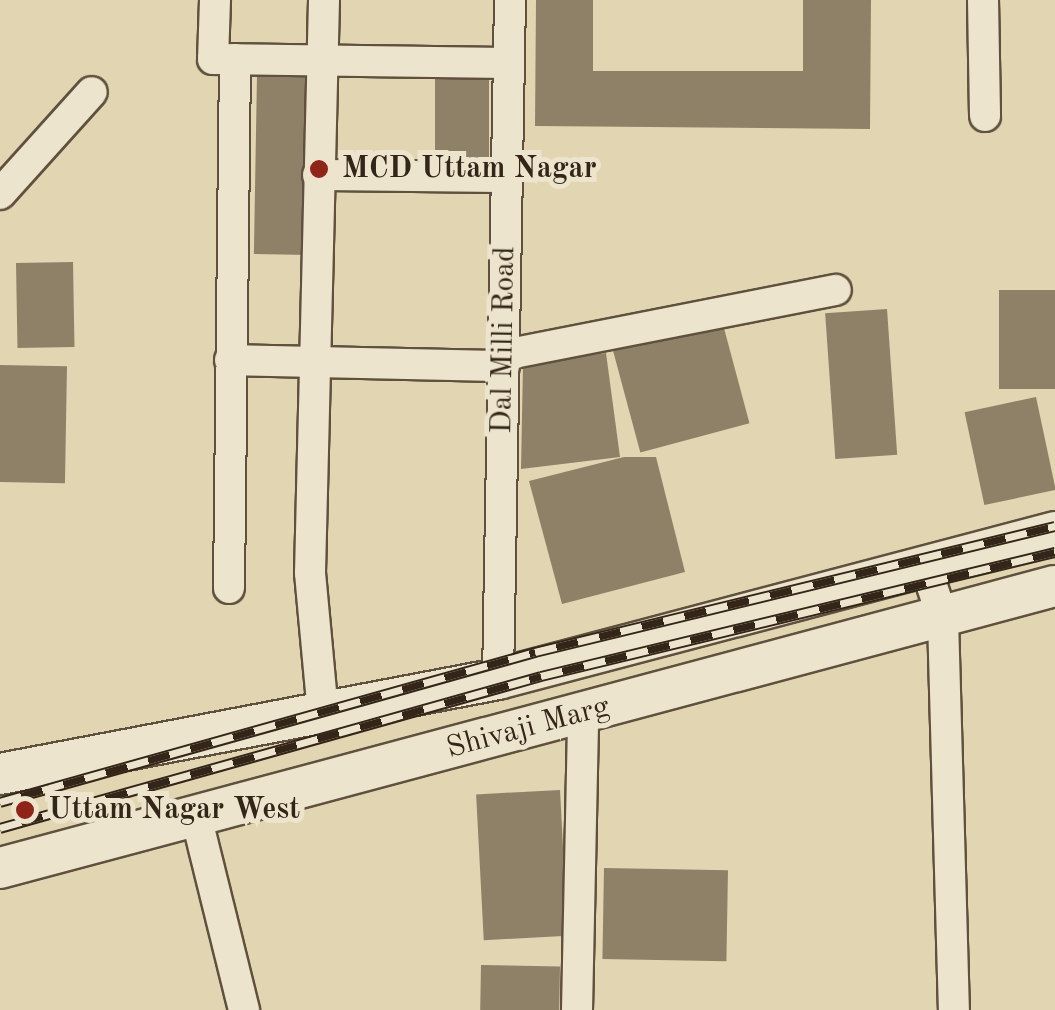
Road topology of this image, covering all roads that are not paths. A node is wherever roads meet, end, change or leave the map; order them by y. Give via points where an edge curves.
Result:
1 (215, 0) edge
2 (324, 0) edge
3 (510, 0) edge
4 (983, 0) edge
5 (235, 59) junction
6 (321, 60) junction
7 (509, 63) junction
8 (92, 92) dead end
9 (984, 116) dead end
10 (318, 175) junction
11 (508, 178) junction
12 (0, 194) edge
13 (836, 290) dead end
14 (230, 360) junction
15 (504, 361) junction
16 (312, 364) junction
17 (1055, 532) edge
18 (926, 568) junction
19 (1055, 586) edge
20 (229, 588) dead end
21 (943, 619) junction
22 (498, 679) junction
23 (324, 713) junction
24 (583, 713) junction
25 (0, 774) edge
26 (196, 816) junction
27 (0, 868) edge
28 (244, 1010) edge
29 (578, 1010) edge
30 (954, 1010) edge

1 - 5 street via 212,59
2 - 6 street
3 - 7 street, Dal Milli Road
4 - 9 street
5 - 6 street
5 - 14 street
6 - 7 street
6 - 10 street
7 - 11 street, Dal Milli Road
8 - 12 street
10 - 11 street
10 - 16 street
11 - 15 street, Dal Milli Road
13 - 15 street
14 - 16 street
14 - 20 street
15 - 16 street
15 - 22 street, Dal Milli Road
16 - 23 street via 310,572
17 - 18 main road, Shivaji Marg
18 - 21 street
18 - 22 main road, Shivaji Marg
19 - 21 main road, Shivaji Marg
21 - 24 main road, Shivaji Marg
21 - 30 street
22 - 23 main road, Shivaji Marg
23 - 25 main road, Shivaji Marg
24 - 26 main road, Shivaji Marg
24 - 29 street
26 - 27 main road, Shivaji Marg
26 - 28 street

